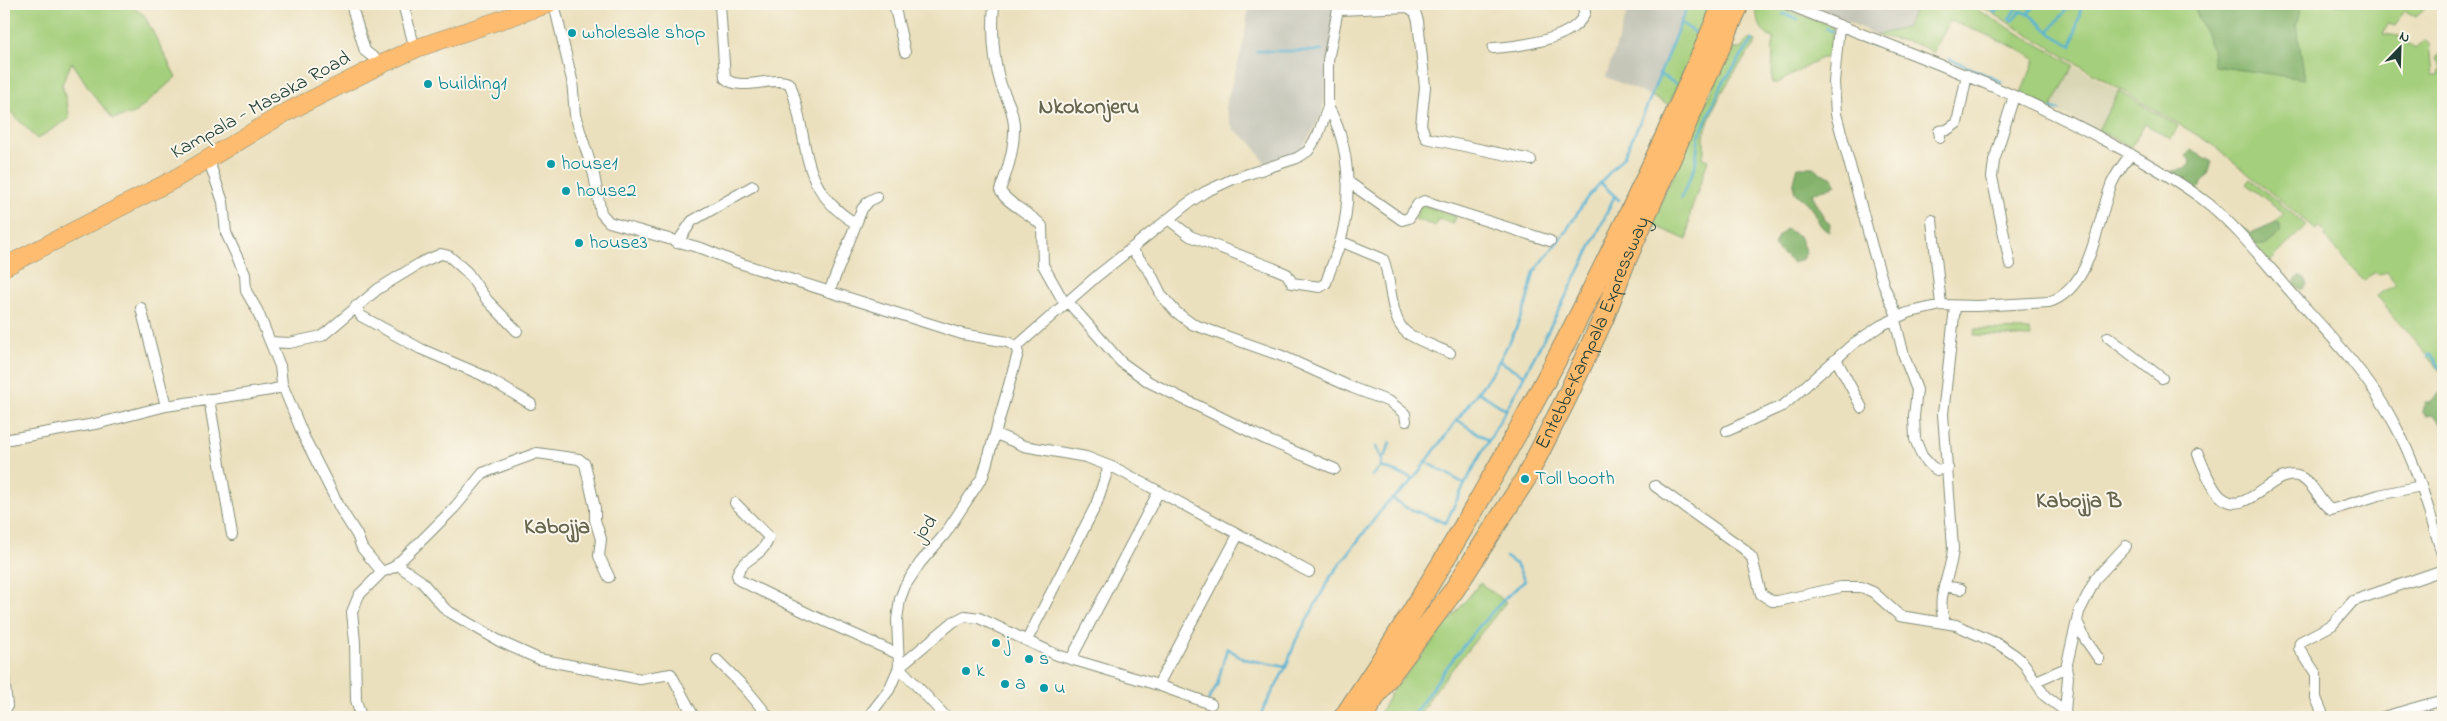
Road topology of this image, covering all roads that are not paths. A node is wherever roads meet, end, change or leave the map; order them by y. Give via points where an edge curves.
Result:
1 (351, 4) edge
2 (403, 4) edge
3 (548, 4) edge
4 (554, 4) edge
5 (720, 4) edge
6 (894, 4) edge
7 (995, 4) edge
8 (1581, 4) edge
9 (1723, 4) edge
10 (1739, 4) edge
11 (1787, 4) edge
12 (1339, 7) edge
13 (1840, 25) junction
14 (998, 29) dead end
15 (1716, 40) junction
16 (1493, 48) dead end
17 (415, 49) junction
18 (905, 52) dead end
19 (382, 64) junction
20 (1967, 75) junction
21 (2014, 96) junction
22 (1328, 107) junction
23 (1940, 138) dead end
24 (2131, 154) junction
25 (214, 155) junction
26 (1531, 160) dead end
27 (1347, 181) junction
28 (753, 186) dead end
29 (877, 197) dead end
30 (1168, 219) junction
31 (1932, 220) dead end
32 (855, 223) junction
33 (1340, 241) junction
34 (1550, 241) dead end
35 (677, 243) junction
36 (1131, 250) junction
37 (2010, 264) dead end
38 (4, 267) edge
39 (829, 292) junction
40 (1067, 303) junction
41 (1941, 305) junction
42 (356, 306) junction
43 (1955, 307) junction
44 (141, 308) dead end
45 (1896, 319) junction
46 (517, 331) dead end
47 (2108, 337) dead end
48 (270, 342) junction
49 (1016, 347) junction
50 (1450, 353) dead end
51 (1836, 359) junction
52 (2162, 378) dead end
53 (282, 384) junction
54 (209, 399) junction
55 (531, 404) dead end
56 (166, 406) junction
57 (1862, 408) dead end
58 (1406, 421) dead end
59 (1728, 431) dead end
60 (996, 434) junction
61 (4, 440) edge
62 (2198, 454) dead end
63 (1109, 466) junction
64 (1948, 468) junction
65 (1335, 469) dead end
66 (1655, 486) dead end
67 (2421, 486) junction
68 (1159, 491) junction
69 (736, 503) dead end
70 (232, 535) dead end
71 (1238, 535) junction
72 (2126, 546) dead end
73 (2443, 557) edge
74 (398, 562) junction
75 (2443, 570) edge
76 (382, 572) junction
77 (1309, 572) dead end
78 (609, 577) dead end
79 (1944, 586) junction
80 (1961, 589) dead end
81 (2077, 620) junction
82 (1945, 622) junction
83 (1026, 640) junction
84 (898, 654) junction
85 (1071, 659) junction
86 (2100, 659) dead end
87 (717, 660) dead end
88 (899, 667) junction
89 (2066, 668) junction
90 (4, 676) edge
91 (2036, 682) junction
92 (1158, 685) junction
93 (2443, 700) edge
94 (1211, 704) dead end
95 (2066, 714) edge
96 (4, 715) edge
97 (362, 717) edge
98 (694, 717) edge
99 (769, 717) edge
100 (868, 717) edge
101 (946, 717) edge
102 (1344, 717) edge
103 (1362, 717) edge
104 (2324, 717) edge
105 (2383, 717) edge

1 - 19 street via 365,51
2 - 17 street
3 - 17 highway, Kampala - Masaka Road
4 - 35 street via 572,80 575,115 594,175 601,213 609,222
5 - 32 street via 725,78 732,82 758,84 782,81 790,84 815,184 833,208
6 - 18 street
7 - 14 street
7 - 40 street via 992,27 996,55 1014,127 1009,165 1000,190 1003,196 1034,216 1042,226 1043,266
8 - 16 street via 1585,12 1582,18 1561,36
9 - 15 highway, Entebbe–Kampala Expressway
10 - 15 highway, Entebbe–Kampala Expressway
11 - 13 street
12 - 22 street via 1328,60
12 - 26 street via 1408,7 1415,12 1425,87 1421,125 1426,138
13 - 20 street
13 - 45 street via 1834,82 1836,114 1873,250
15 - 102 highway, Entebbe–Kampala Expressway via 1564,347 1475,509 1403,631
15 - 103 highway, Entebbe–Kampala Expressway via 1604,317 1531,469 1454,590
17 - 19 highway, Kampala - Masaka Road
19 - 25 highway, Kampala - Masaka Road via 283,114
20 - 21 street
20 - 23 street via 1957,123 1939,131
21 - 24 street via 2071,121
21 - 37 street via 1992,177
22 - 27 street via 1338,125
22 - 30 street via 1308,151 1205,192
24 - 43 street via 2112,182 2092,248 2067,292 2049,302
24 - 67 street via 2209,205 2236,230 2326,331 2395,424
25 - 38 highway, Kampala - Masaka Road
25 - 48 street via 211,166 223,202 226,233 245,274 246,291
27 - 33 street
27 - 34 street via 1402,220 1409,218 1418,204 1424,201
28 - 35 street via 692,221
29 - 32 street via 864,205
30 - 33 street via 1190,236 1287,274 1296,285 1320,287 1326,283
30 - 36 street
31 - 41 street
32 - 39 street
33 - 50 street via 1383,259 1401,327
35 - 39 street via 704,249
36 - 40 street
36 - 58 street via 1150,272 1162,296 1192,324 1282,356 1390,402 1405,414
39 - 49 street via 962,334 1008,342
40 - 49 street
40 - 65 street via 1121,362 1149,382
41 - 43 street
41 - 45 street
42 - 46 street via 400,276 441,254 449,256 467,272 487,300
42 - 48 street via 322,336
42 - 55 street via 361,316 421,349 482,375
43 - 64 street via 1943,414
44 - 56 street
45 - 51 street via 1868,334
45 - 64 street via 1904,356 1917,390 1916,439 1922,456 1931,466 1937,470
47 - 52 street
48 - 53 street via 280,366
49 - 60 street, jod via 1018,353
51 - 57 street
51 - 59 street via 1784,405
53 - 54 street via 282,387 271,390
53 - 76 street via 304,437 340,508 362,548
54 - 56 street
54 - 70 street
56 - 61 street via 100,423
60 - 63 street via 1024,446 1070,453
60 - 84 street, jod via 976,489 904,586 897,620
62 - 67 street via 2219,495 2228,502 2240,502 2280,479 2293,476 2304,480 2332,510
63 - 68 street
63 - 83 street via 1096,504
64 - 79 street via 1953,548
66 - 82 street via 1744,548 1752,558 1762,594 1772,601 1841,587 1861,587 1873,592 1900,616
67 - 73 street
68 - 71 street
68 - 85 street
69 - 84 street via 769,537 766,547 741,565 737,575 739,580
71 - 77 street
71 - 92 street
72 - 81 street via 2096,578
74 - 76 street
74 - 78 street via 455,507 483,473 536,453 580,459 585,464 600,539 599,556
74 - 98 street via 421,581 446,610 501,642 540,659 640,679 671,674
75 - 104 street via 2353,601 2332,625 2300,642 2299,648 2317,679 2316,698
76 - 97 street via 359,595 352,612 356,700
79 - 80 street
79 - 82 street via 1940,600
81 - 86 street via 2084,639
81 - 89 street
82 - 91 street via 1979,635 2016,656
83 - 85 street
83 - 88 street via 979,618 965,616 953,622
84 - 88 street, jod
85 - 92 street
87 - 99 street
88 - 100 street via 889,690
88 - 101 street
89 - 91 street
89 - 95 street
90 - 96 street via 7,706
91 - 95 street via 2045,696
92 - 94 street
93 - 105 street

